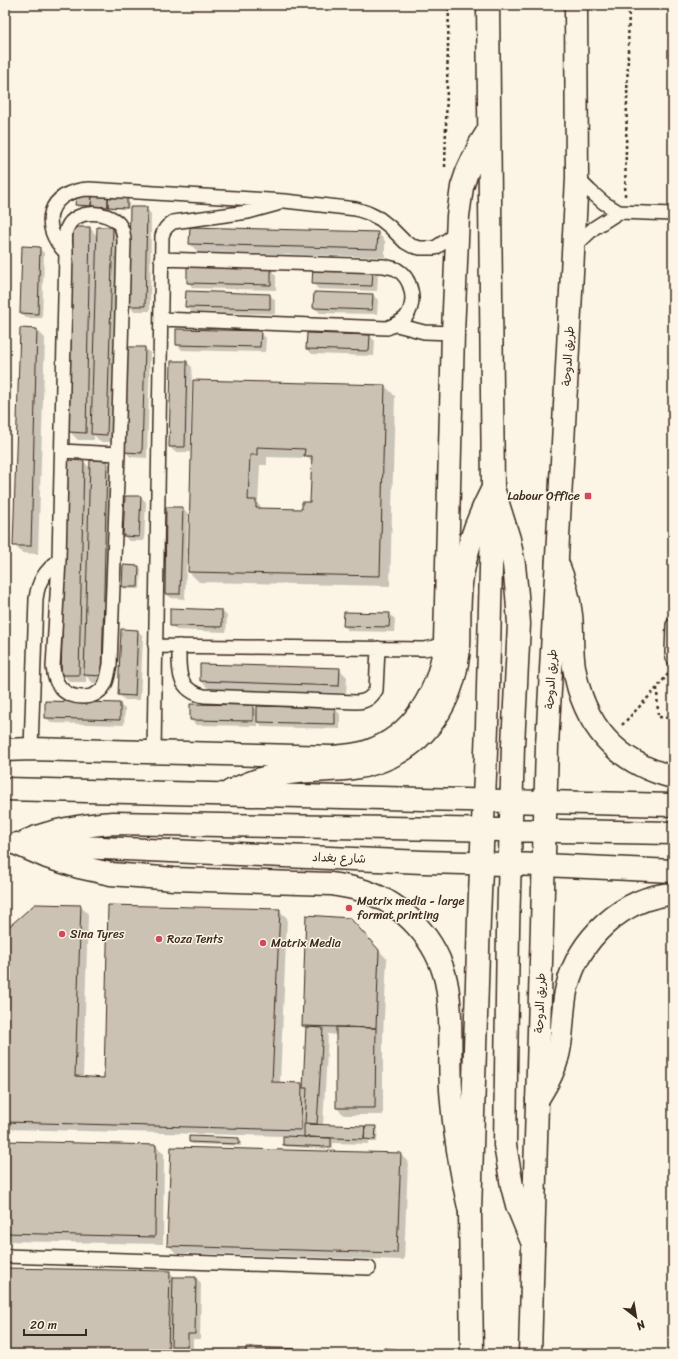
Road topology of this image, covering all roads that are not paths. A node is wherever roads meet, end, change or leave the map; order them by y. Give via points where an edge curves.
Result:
1 (488, 5) edge
2 (576, 5) edge
3 (488, 132) junction
4 (576, 178) junction
5 (284, 201) junction
6 (622, 212) junction
7 (673, 214) edge
8 (456, 234) junction
9 (573, 248) junction
10 (66, 253) junction
11 (162, 259) junction
12 (161, 319) junction
13 (396, 325) junction
14 (453, 333) junction
15 (62, 451) junction
16 (118, 454) junction
17 (493, 488) junction
18 (59, 560) junction
19 (557, 562) junction
20 (673, 625) edge
21 (445, 641) junction
22 (155, 646) junction
23 (179, 646) junction
24 (378, 648) junction
25 (673, 658) edge
26 (31, 749) junction
27 (5, 750) edge
28 (154, 752) junction
29 (673, 777) edge
30 (5, 789) edge
31 (225, 794) junction
32 (484, 800) junction
33 (512, 800) junction
34 (545, 801) junction
35 (673, 805) edge
36 (483, 829) junction
37 (511, 830) junction
38 (544, 831) junction
39 (673, 833) edge
40 (11, 844) edge
41 (482, 863) junction
42 (510, 864) junction
43 (543, 865) junction
44 (673, 871) edge
45 (673, 894) edge
46 (537, 1100) junction
47 (470, 1212) junction
48 (533, 1244) junction
49 (5, 1256) edge
50 (369, 1268) dead end
51 (472, 1354) edge
52 (530, 1354) edge

1 - 3 main road
2 - 4 main road, طريق الدوحة
3 - 8 main road via 473,158 462,186
3 - 17 main road
4 - 6 lane via 594,195
4 - 9 main road, طريق الدوحة
5 - 8 lane via 343,207 368,213 390,227 405,242 420,248 435,248
5 - 10 lane via 79,190 60,198 53,206 51,214 50,223 55,240
5 - 11 lane via 248,212 173,222 164,230 162,236
6 - 7 lane
6 - 9 lane via 594,228
8 - 14 main road
9 - 19 main road, طريق الدوحة
10 - 15 lane
10 - 16 lane via 68,227 73,220 89,213 97,213 106,215 120,225 124,242
11 - 12 lane
11 - 13 lane via 384,266 396,270 406,278 412,290 412,304 406,316
12 - 13 lane via 377,328
12 - 22 lane
13 - 14 lane via 424,332
14 - 21 main road
15 - 16 lane
15 - 18 lane
16 - 18 lane via 110,665 103,687 94,695 70,695 61,689 54,679
17 - 31 main road via 472,532 466,555 460,602 459,647 451,686 433,722 420,738 376,764 273,776 256,780
17 - 32 main road
17 - 33 main road via 509,539 517,595 518,649
18 - 26 lane via 45,572 37,589
19 - 29 main road via 571,614 576,681 587,711 607,741 620,753 636,764
19 - 34 main road, طريق الدوحة
20 - 25 lane
21 - 24 lane via 435,648
21 - 28 main road via 436,682 418,716 397,736 367,752 332,757
22 - 23 lane
22 - 28 lane
23 - 24 lane
23 - 24 lane via 182,680 185,686 197,694 356,702 368,699 376,690
26 - 27 main road
26 - 28 main road
30 - 31 main road
31 - 32 main road
32 - 33 main road
32 - 36 main road
33 - 34 main road
33 - 37 main road
34 - 35 main road
34 - 38 main road, طريق الدوحة
36 - 37 main road
36 - 40 main road via 113,823 67,829
36 - 41 main road
37 - 38 main road
37 - 42 main road
38 - 39 main road
38 - 43 main road, طريق الدوحة
40 - 41 main road, شارع بغداد
40 - 47 main road via 79,867 111,874 174,880 348,886 380,898 408,917 432,946 446,981 453,1120
41 - 42 main road, شارع بغداد
41 - 47 main road
42 - 43 main road, شارع بغداد
42 - 48 main road via 505,1145 514,1192
43 - 44 main road, شارع بغداد
43 - 46 main road, طريق الدوحة
45 - 46 main road via 654,897 625,909 601,928 584,949 567,986 557,1058
46 - 48 main road, طريق الدوحة
47 - 51 main road
48 - 52 main road, طريق الدوحة
49 - 50 lane

